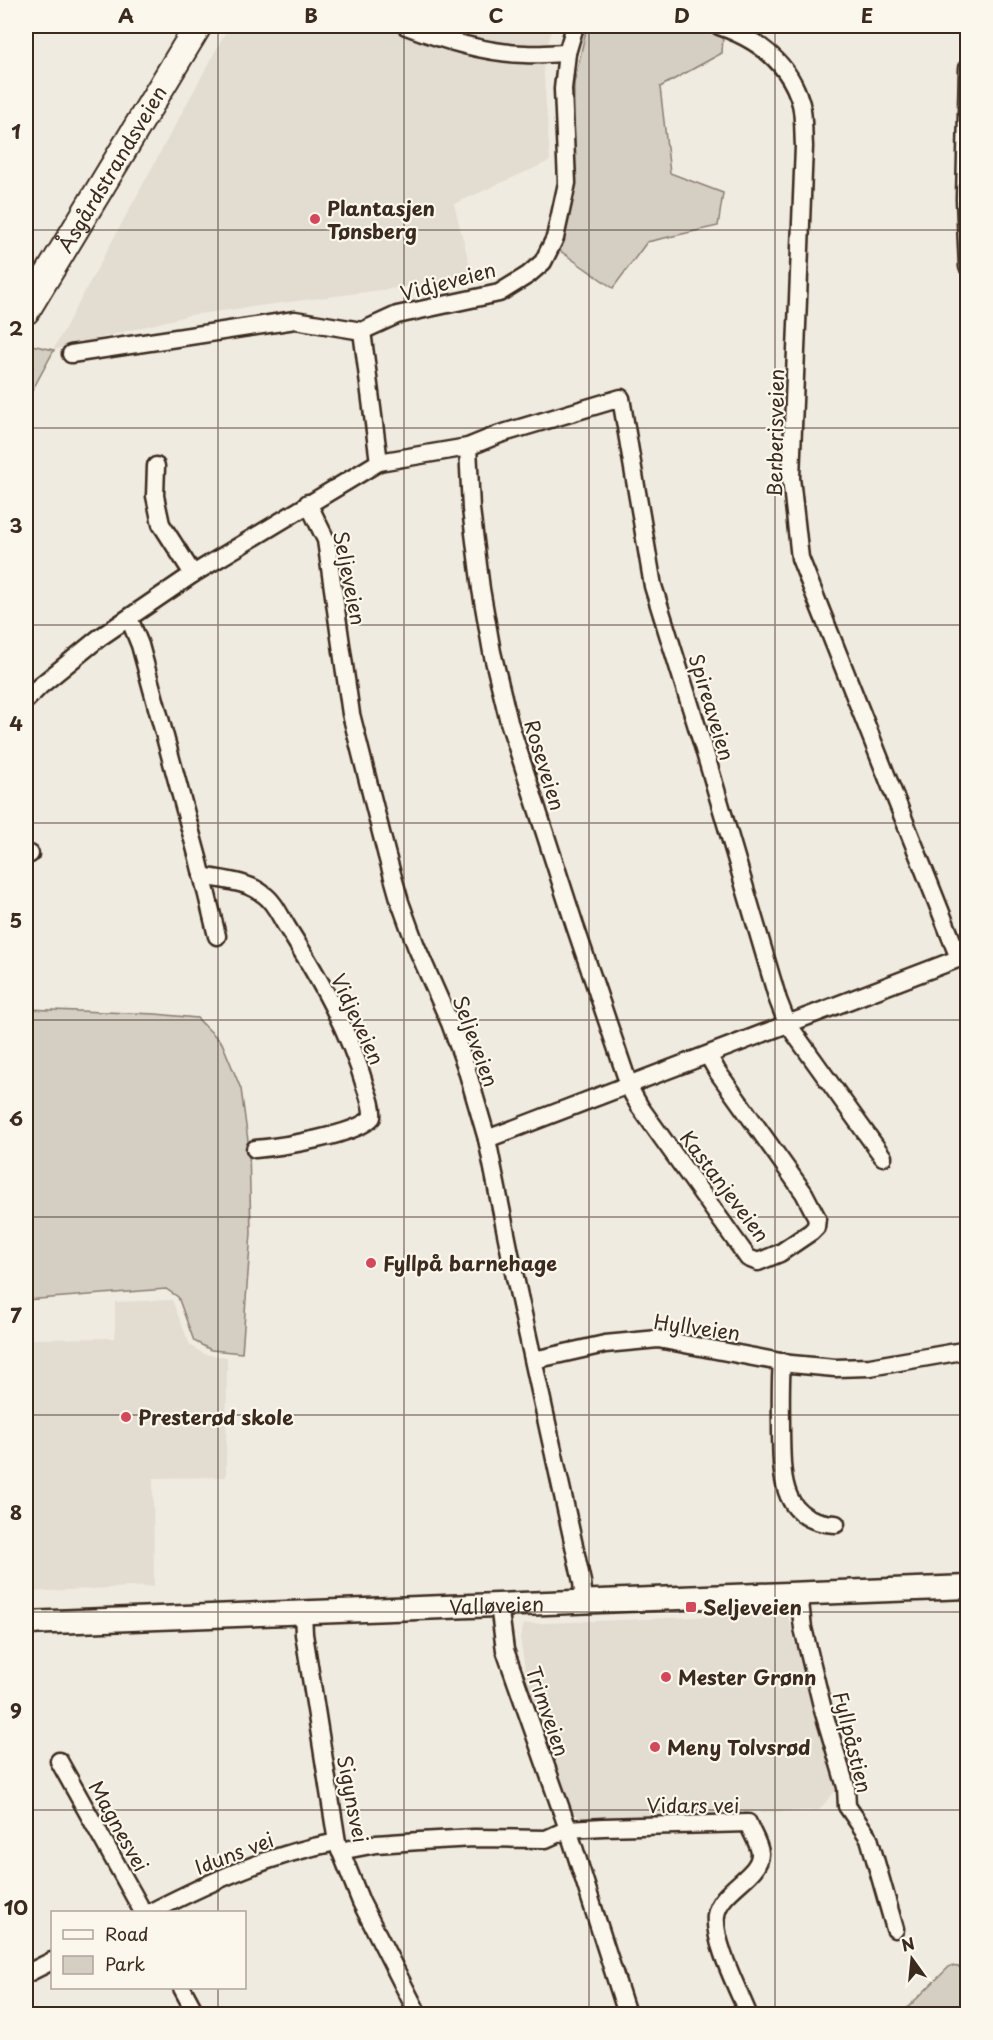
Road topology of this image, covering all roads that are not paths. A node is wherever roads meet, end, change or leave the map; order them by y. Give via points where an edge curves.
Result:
1 (198, 26) edge
2 (406, 26) edge
3 (575, 26) edge
4 (719, 26) edge
5 (567, 53) junction
6 (968, 68) edge
7 (967, 107) edge
8 (968, 267) edge
9 (26, 311) edge
10 (362, 331) junction
11 (71, 354) dead end
12 (468, 447) junction
13 (379, 462) junction
14 (156, 466) dead end
15 (309, 503) junction
16 (193, 574) junction
17 (129, 618) junction
18 (26, 700) edge
19 (202, 876) junction
20 (217, 936) dead end
21 (964, 956) edge
22 (787, 1023) junction
23 (708, 1054) junction
24 (629, 1084) junction
25 (487, 1139) junction
26 (255, 1149) dead end
27 (883, 1157) dead end
28 (968, 1350) edge
29 (534, 1360) junction
30 (782, 1362) junction
31 (836, 1524) dead end
32 (968, 1587) edge
33 (799, 1594) junction
34 (584, 1601) junction
35 (500, 1605) junction
36 (303, 1612) junction
37 (26, 1623) edge
38 (59, 1761) dead end
39 (567, 1829) junction
40 (338, 1847) junction
41 (142, 1911) edge
42 (153, 1911) edge
43 (895, 1929) dead end
44 (51, 1961) edge
45 (26, 1974) edge
46 (183, 1989) edge
47 (196, 2014) edge
48 (418, 2014) edge
49 (627, 2014) edge
50 (748, 2014) edge

1 - 9 main road, Åsgårdstrandsveien
2 - 5 street via 474,47 524,54
3 - 5 street, Vidjeveien
4 - 21 street, Berberisveien via 769,52 785,69 801,104 804,146 792,478 800,558
5 - 10 street, Vidjeveien via 563,89 567,183 555,238 543,262 498,293 397,315
6 - 7 street
7 - 8 street
10 - 11 street via 295,320
10 - 13 street
12 - 13 street
12 - 22 street, Spireaveien via 621,398 652,586
12 - 24 street, Roseveien via 481,589 506,712
13 - 15 street
14 - 16 street via 155,496 161,524
15 - 16 street
15 - 25 street, Seljeveien via 326,540 351,714 387,856 416,946 466,1067
16 - 17 street
17 - 18 street via 99,638
17 - 19 street via 140,645
19 - 20 street
19 - 26 street, Vidjeveien via 256,889 274,907 338,1020 372,1110 372,1117 363,1125 279,1147
21 - 22 street
22 - 23 street
22 - 27 street
23 - 24 street
23 - 24 street, Kastanjeveien via 810,1202 817,1218 811,1232 764,1261 748,1258 640,1107
24 - 25 street
25 - 29 street, Seljeveien
28 - 30 street, Hyllveien via 870,1366 835,1368
29 - 30 street, Hyllveien via 605,1344 658,1339
29 - 34 street, Seljeveien
30 - 31 street via 785,1490 798,1510 823,1524
32 - 33 main road, Valløveien
33 - 34 main road, Valløveien
33 - 43 street, Fyllpåstien via 802,1628 846,1787 847,1806 868,1838
34 - 35 main road, Valløveien
35 - 36 main road, Valløveien
35 - 39 street, Trimveien via 505,1650
36 - 37 main road, Valløveien
36 - 40 street, Sigynsvei
38 - 41 street, Magnesvei
39 - 40 street via 546,1839 474,1838
39 - 49 street, Trimveien
39 - 50 street, Vidars vei via 748,1823 759,1848 759,1859 719,1903 716,1917 727,1968
40 - 42 street, Iduns vei via 254,1865
40 - 48 street, Sigynsvei
44 - 45 street
46 - 47 street

